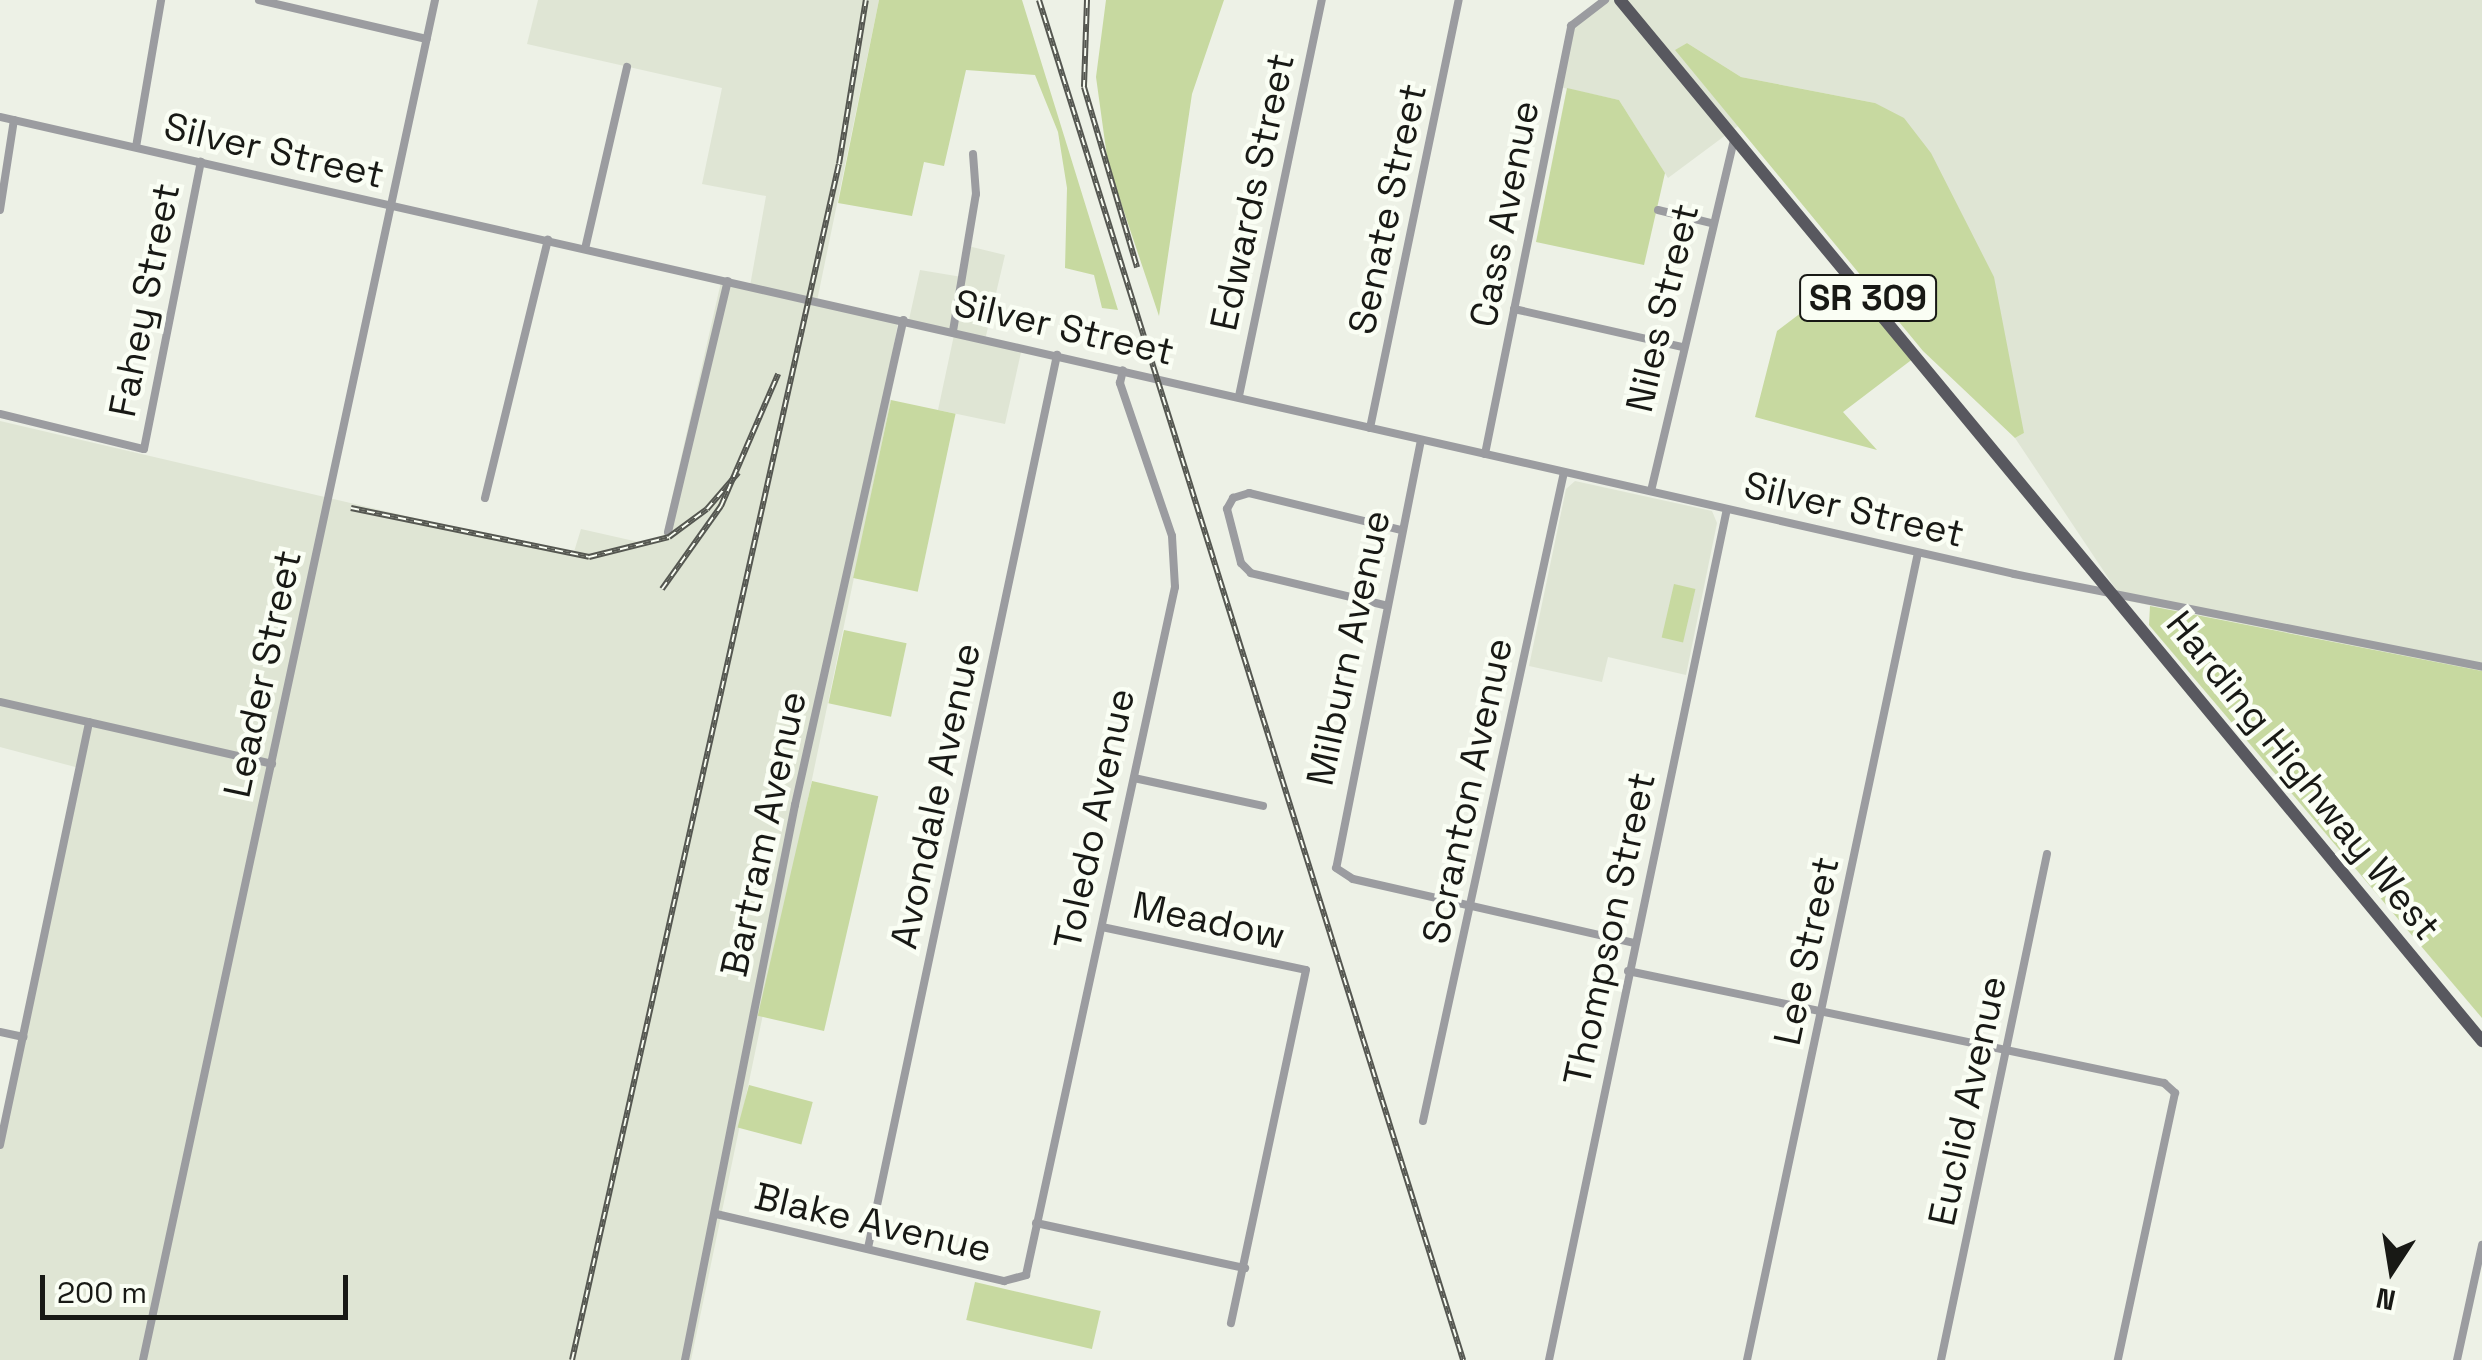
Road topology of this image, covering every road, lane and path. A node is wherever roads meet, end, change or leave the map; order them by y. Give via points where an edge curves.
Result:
1 (161, 0) edge
2 (258, 0) edge
3 (435, 0) edge
4 (1322, 0) edge
5 (1459, 0) edge
6 (1604, 0) edge
7 (1620, 0) edge
8 (427, 38) junction
9 (627, 67) dead end
10 (0, 116) edge
11 (14, 120) junction
12 (1734, 139) junction
13 (136, 148) junction
14 (973, 154) dead end
15 (201, 162) junction
16 (394, 206) junction
17 (0, 210) edge
18 (1658, 210) dead end
19 (1711, 223) junction
20 (548, 240) junction
21 (584, 248) junction
22 (728, 281) junction
23 (1514, 309) junction
24 (904, 320) junction
25 (953, 332) junction
26 (1682, 347) junction
27 (1057, 355) junction
28 (1124, 370) junction
29 (1239, 396) junction
30 (0, 414) edge
31 (1370, 428) junction
32 (1421, 440) junction
33 (1485, 454) junction
34 (1564, 472) junction
35 (1651, 492) junction
36 (485, 498) dead end
37 (1727, 509) junction
38 (1401, 530) junction
39 (668, 532) dead end
40 (1918, 553) junction
41 (2116, 594) junction
42 (1384, 605) junction
43 (2482, 667) edge
44 (0, 702) edge
45 (89, 722) junction
46 (272, 764) junction
47 (1134, 778) junction
48 (1263, 806) dead end
49 (2047, 854) dead end
50 (1473, 904) junction
51 (1102, 927) junction
52 (1634, 943) junction
53 (1628, 971) junction
54 (1822, 1015) junction
55 (0, 1032) edge
56 (23, 1037) junction
57 (2482, 1041) edge
58 (2006, 1054) junction
59 (1423, 1121) dead end
60 (0, 1145) edge
61 (716, 1214) junction
62 (1036, 1223) junction
63 (2482, 1245) edge
64 (868, 1248) junction
65 (1245, 1268) junction
66 (1018, 1281) joint
67 (1232, 1323) dead end
68 (143, 1360) edge
69 (685, 1360) edge
70 (1549, 1360) edge
71 (1747, 1360) edge
72 (1941, 1360) edge
73 (2118, 1360) edge
74 (2457, 1360) edge

1 - 13 street
2 - 8 street
3 - 8 street, Leader Street
4 - 29 street, Edwards Street
5 - 31 street, Senate Street
6 - 23 street, Cass Avenue via 1571,26
7 - 12 main road, SR 309
8 - 16 street, Leader Street
9 - 21 street
10 - 11 street, Silver Street
11 - 13 street, Silver Street
11 - 17 street
12 - 19 street, Niles Street
12 - 41 main road, SR 309
13 - 15 street, Silver Street
14 - 25 street via 976,194
15 - 16 street, Silver Street
15 - 30 street, Fahey Street via 144,449
16 - 20 street, Silver Street
16 - 46 street, Leader Street
18 - 19 street
19 - 26 street, Niles Street
20 - 21 street, Silver Street
20 - 36 street
21 - 22 street, Silver Street
22 - 24 street, Silver Street
22 - 39 street
23 - 26 street
23 - 33 street, Cass Avenue
24 - 25 street, Silver Street
24 - 61 street, Bartram Avenue via 796,805
25 - 27 street, Silver Street
26 - 35 street, Niles Street
27 - 28 street, Silver Street
27 - 64 street, Avondale Avenue
28 - 29 street, Silver Street
28 - 47 street, Toledo Avenue via 1120,384 1177,560
29 - 31 street, Silver Street
31 - 32 street, Silver Street
32 - 33 street, Silver Street
32 - 38 street, Milburn Avenue
33 - 34 street, Silver Street
34 - 35 street, Silver Street
34 - 50 street, Scranton Avenue
35 - 37 street, Silver Street
37 - 40 street, Silver Street
37 - 52 street, Thompson Street
38 - 42 street, Milburn Avenue
38 - 42 street via 1249,494 1234,498 1227,509 1241,563 1252,573
40 - 41 street, Silver Street
40 - 54 street, Lee Street
41 - 43 street, Silver Street
41 - 57 main road, Harding Highway West / SR 309
42 - 50 street, Milburn Avenue via 1336,868 1353,879
44 - 45 street
45 - 46 street
45 - 56 street
46 - 68 street, Leader Street
47 - 48 street
47 - 51 street, Toledo Avenue
49 - 58 street, Euclid Avenue
50 - 52 street
50 - 59 street, Scranton Avenue
51 - 62 street, Toledo Avenue
51 - 65 street, Meadow via 1306,970
52 - 53 street, Thompson Street
53 - 54 street
53 - 70 street, Thompson Street
54 - 58 street
54 - 71 street, Lee Street
55 - 56 street
56 - 60 street
58 - 72 street, Euclid Avenue
58 - 73 street via 2164,1082 2175,1093
61 - 64 street, Blake Avenue
61 - 69 street, Bartram Avenue
62 - 65 street
62 - 66 street, Toledo Avenue
63 - 74 street
64 - 66 street, Blake Avenue
65 - 67 street

